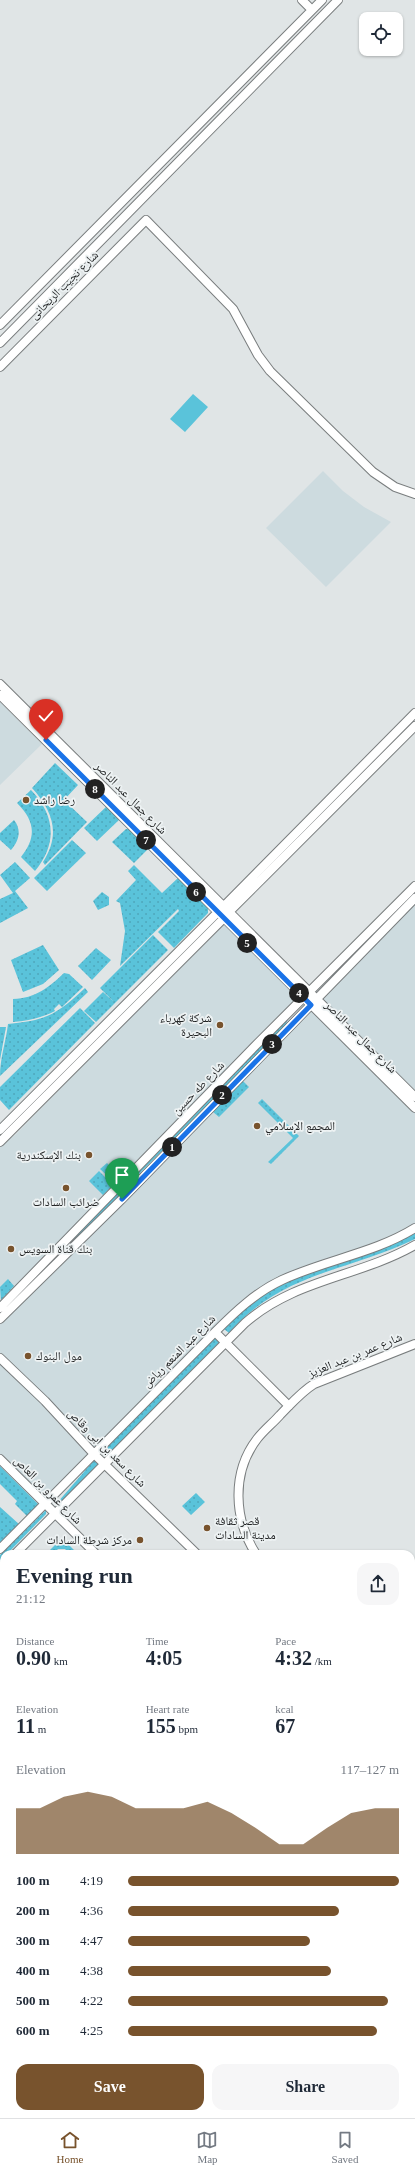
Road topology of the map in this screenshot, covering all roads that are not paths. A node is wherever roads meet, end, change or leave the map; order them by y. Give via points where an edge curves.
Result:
1 (302, 0) edge
2 (322, 0) edge
3 (338, 0) edge
4 (312, 10) junction
5 (0, 325) edge
6 (0, 343) edge
7 (0, 367) edge
8 (415, 494) edge
9 (0, 684) edge
10 (0, 695) edge
11 (415, 713) edge
12 (415, 726) edge
13 (165, 854) junction
14 (415, 886) edge
15 (415, 898) edge
16 (223, 913) junction
17 (306, 995) junction
18 (314, 1002) junction
19 (327, 1015) junction
20 (415, 1097) edge
21 (415, 1108) edge
22 (2, 1128) edge
23 (10, 1133) junction
24 (0, 1142) edge
25 (127, 1177) junction
26 (135, 1185) junction
27 (415, 1228) edge
28 (415, 1245) edge
29 (0, 1308) edge
30 (0, 1319) edge
31 (215, 1332) junction
32 (226, 1342) junction
33 (415, 1344) edge
34 (0, 1358) edge
35 (289, 1406) junction
36 (94, 1454) junction
37 (0, 1459) edge
38 (104, 1463) junction
39 (45, 1504) junction
40 (55, 1513) junction
41 (0, 1549) edge
42 (18, 1550) edge
43 (92, 1550) edge
44 (194, 1550) edge
45 (254, 1550) edge

1 - 4 street
2 - 4 street
3 - 6 street
4 - 5 street
7 - 8 street, شارع نجيب الريحانى via 146,220 233,309 258,356 270,371 373,472 395,487
9 - 13 street, شارع جمال عبد الناصر
10 - 13 street, شارع جمال عبد الناصر
11 - 16 street
12 - 16 street
13 - 16 street, شارع جمال عبد الناصر
14 - 17 street, شارع طه حسين
15 - 18 street, شارع طه حسين
16 - 17 street, شارع جمال عبد الناصر
16 - 22 street
16 - 23 street
17 - 18 street, شارع جمال عبد الناصر
17 - 25 street, شارع طه حسين
18 - 19 street, شارع جمال عبد الناصر
18 - 26 street, شارع طه حسين
19 - 20 street, شارع جمال عبد الناصر
19 - 21 street, شارع جمال عبد الناصر
22 - 23 street
23 - 24 street
25 - 26 street
25 - 29 street, شارع طه حسين
26 - 30 street, شارع طه حسين
27 - 31 street, شارع عبد المنعم رياض via 388,1242 277,1282 244,1305
28 - 32 street via 391,1257 277,1299 252,1317
31 - 32 street
31 - 36 street, شارع عبد المنعم رياض
32 - 35 street
32 - 38 street
33 - 35 street, شارع عمر بن عبد العزيز via 319,1381 304,1390
34 - 36 street, شارع سعد بن ابى وقاص via 45,1401
35 - 45 street, شارع عمر بن عبد العزيز via 258,1438 241,1474 240,1515 244,1531
36 - 38 street, شارع سعد بن ابى وقاص
36 - 39 street, شارع عبد المنعم رياض
37 - 39 street, شارع عمرو بن العاص
38 - 40 street
38 - 44 street, شارع سعد بن ابى وقاص
39 - 40 street, شارع عمرو بن العاص
39 - 41 street, شارع عبد المنعم رياض
40 - 42 street
40 - 43 street, شارع عمرو بن العاص

